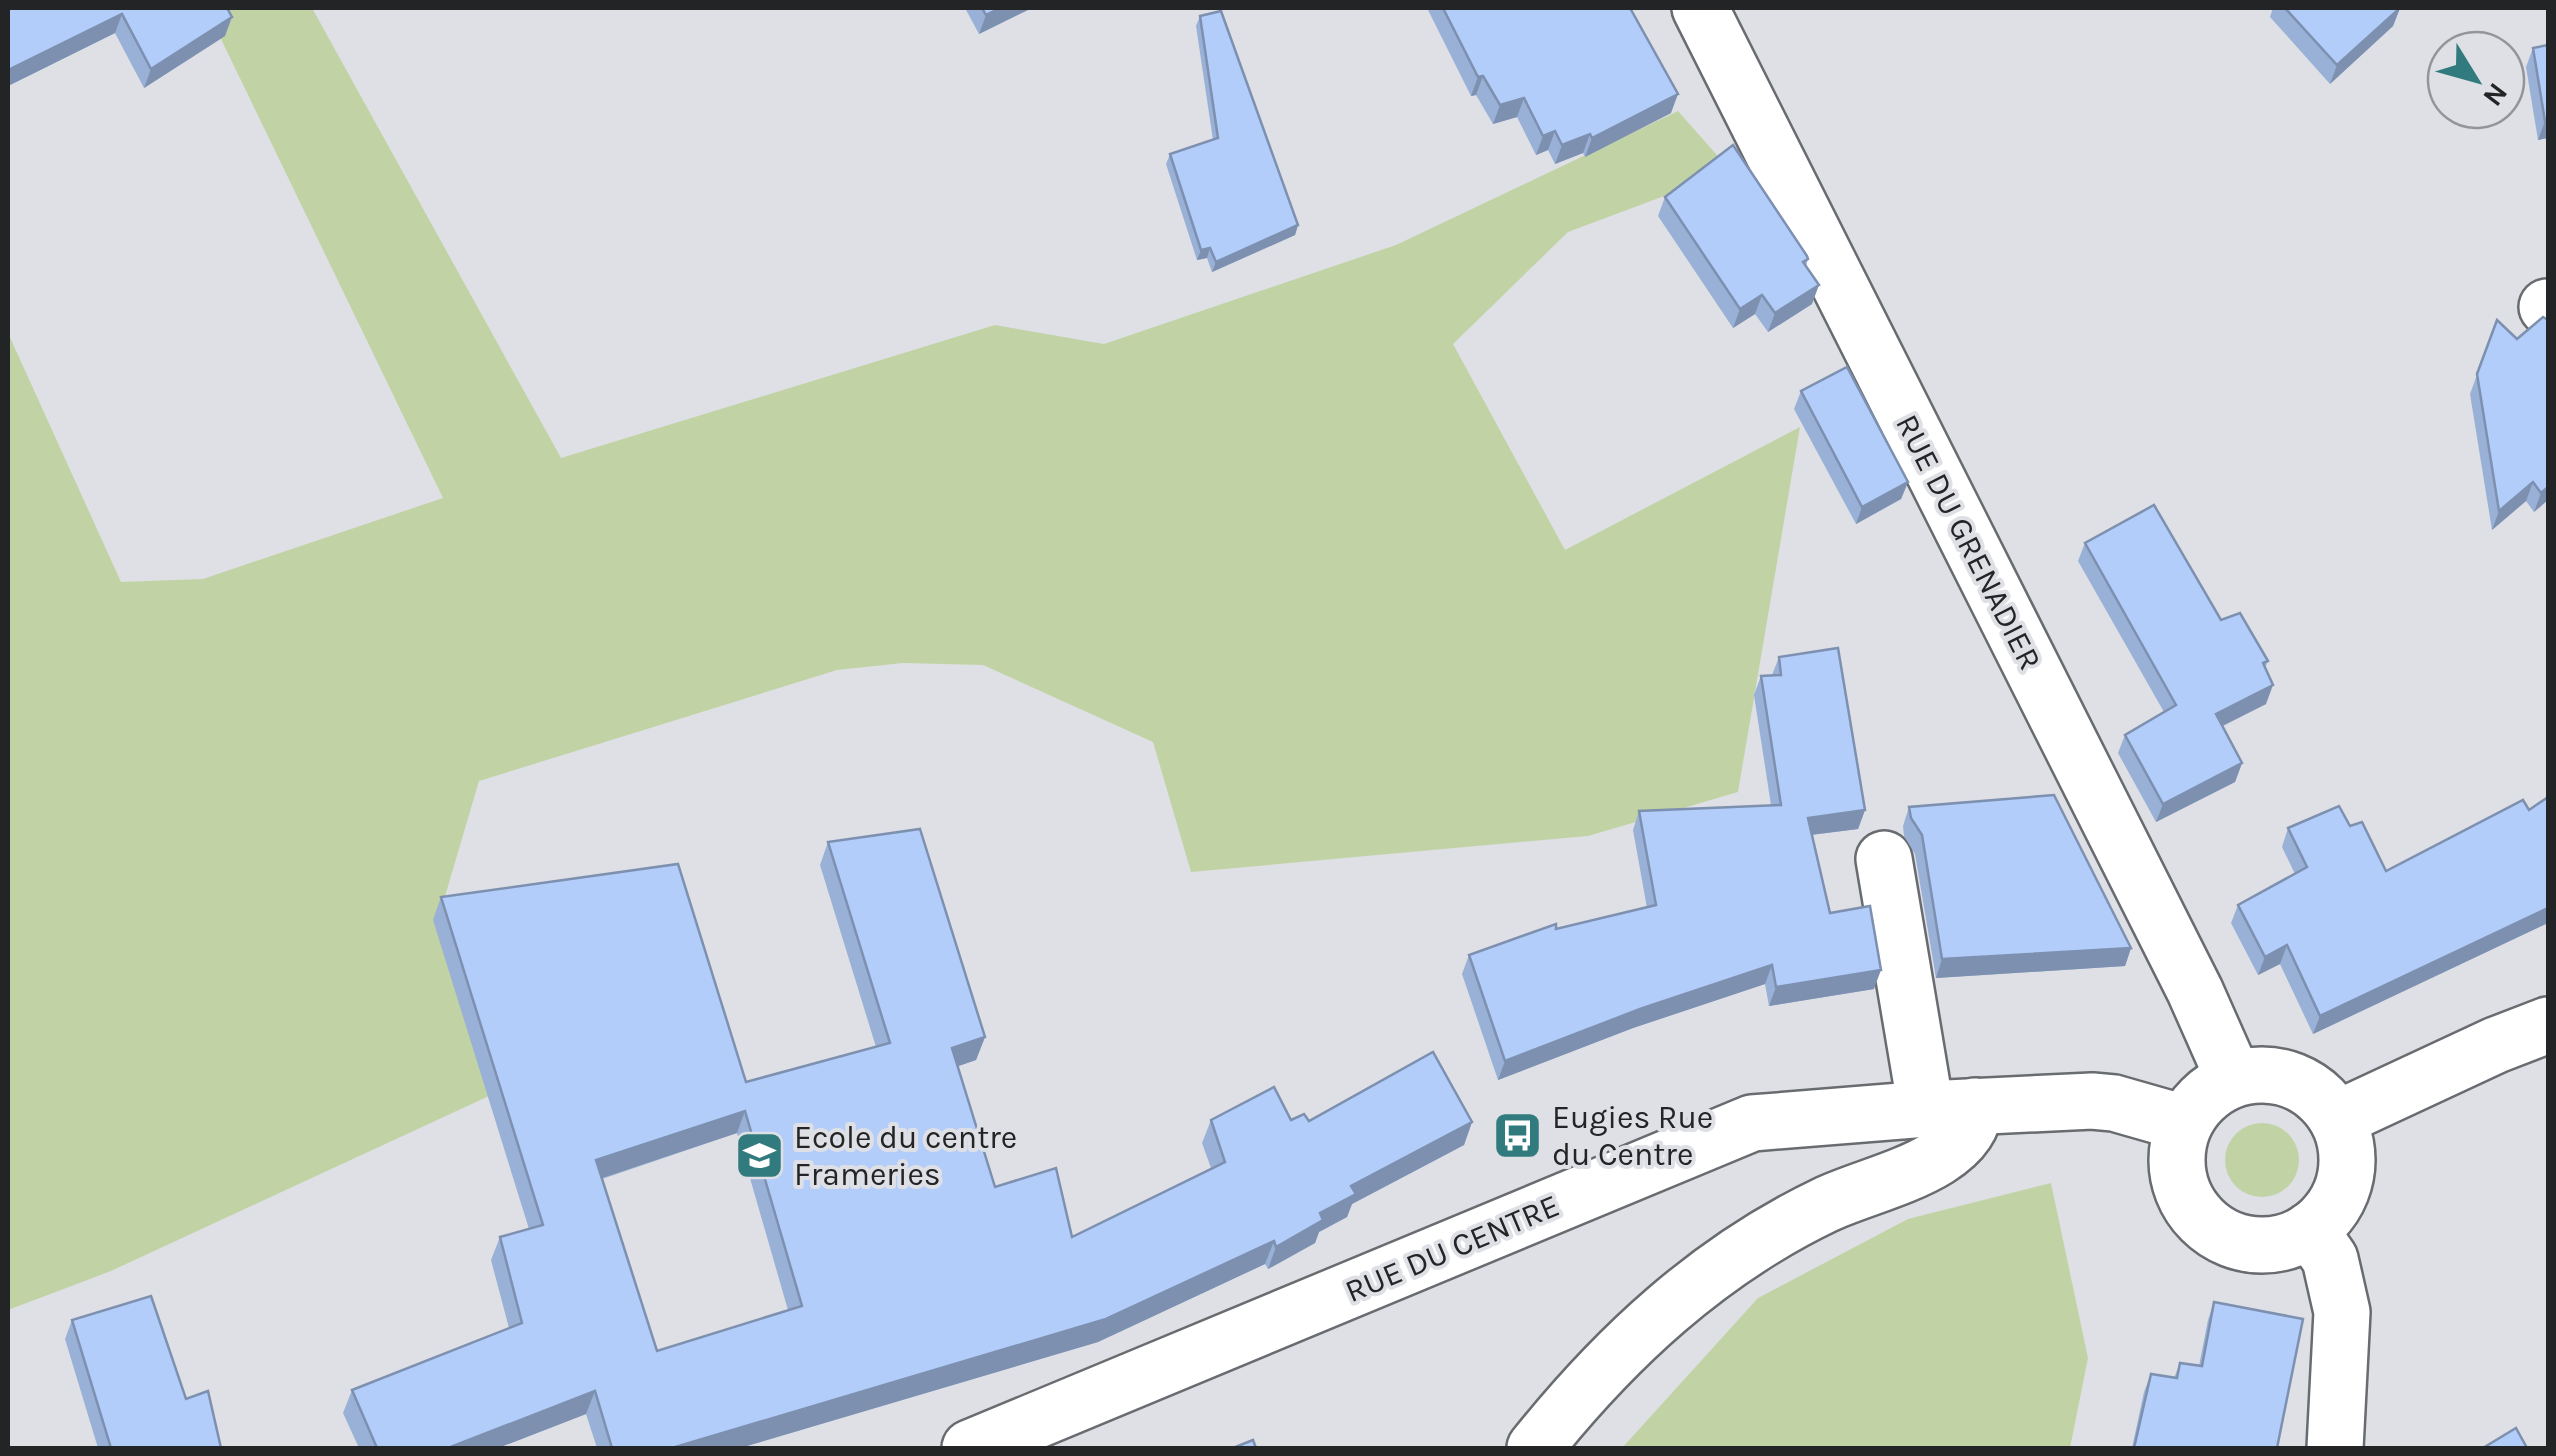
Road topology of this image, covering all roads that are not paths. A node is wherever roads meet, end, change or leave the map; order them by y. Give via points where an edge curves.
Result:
1 (1700, 8) edge
2 (1884, 858) dead end
3 (2548, 1025) edge
4 (2234, 1079) junction
5 (1950, 1108) junction
6 (2337, 1119) junction
7 (2184, 1124) junction
8 (2310, 1230) junction
9 (970, 1448) edge
10 (1536, 1448) edge
11 (2335, 1448) edge

1 - 4 street, RUE DU GRENADIER
2 - 5 street
3 - 6 street
4 - 6 street via 2263,1074 2293,1080 2319,1096
4 - 7 street via 2202,1099
5 - 7 street, RUE DU CENTRE via 2092,1101
5 - 9 street, RUE DU CENTRE via 1752,1124
5 - 10 street via 1974,1123 1953,1150 1802,1216 1727,1262 1616,1355
6 - 8 street via 2346,1140 2346,1178 2334,1206
7 - 8 street via 2180,1183 2208,1226 2258,1245 2288,1242
8 - 11 street via 2330,1258 2342,1312

